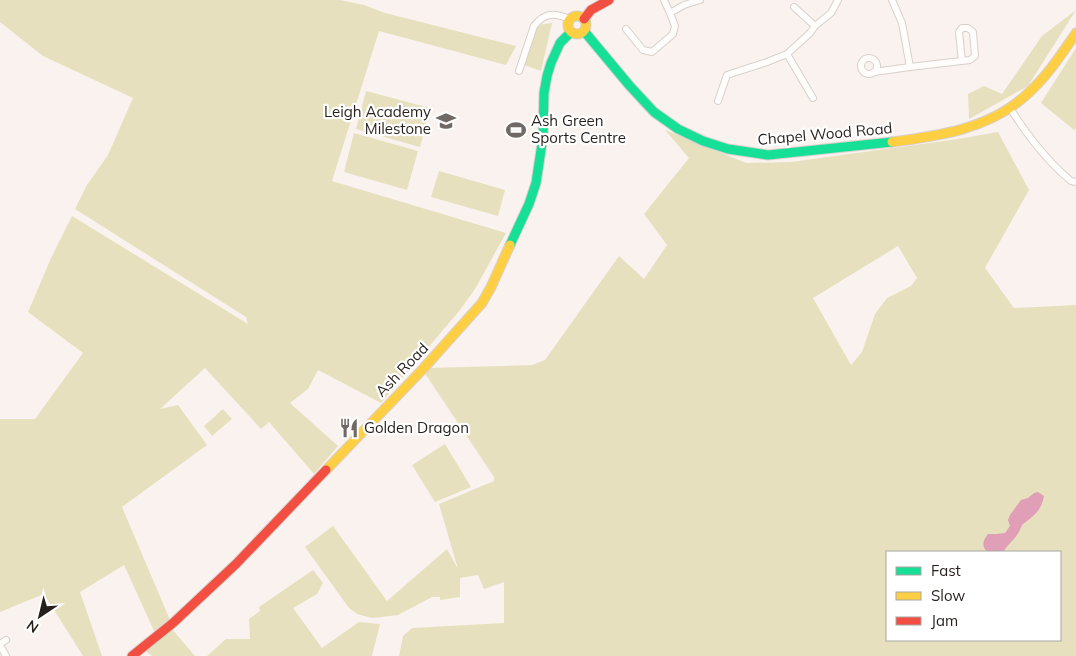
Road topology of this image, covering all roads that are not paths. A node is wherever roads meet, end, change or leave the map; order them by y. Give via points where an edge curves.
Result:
1 (609, 0) edge
2 (664, 0) edge
3 (700, 0) edge
4 (838, 0) edge
5 (892, 0) edge
6 (794, 7) dead end
7 (670, 13) junction
8 (569, 19) junction
9 (584, 19) junction
10 (815, 26) junction
11 (626, 29) dead end
12 (584, 31) junction
13 (571, 32) junction
14 (1076, 33) edge
15 (787, 54) junction
16 (962, 60) junction
17 (910, 66) junction
18 (519, 71) dead end
19 (874, 72) dead end
20 (813, 98) dead end
21 (718, 101) dead end
22 (1010, 108) junction
23 (1076, 182) edge
24 (6, 640) dead end
25 (0, 645) edge
26 (6, 656) edge
27 (132, 656) edge

1 - 9 street via 590,11
2 - 7 street
3 - 7 street
4 - 10 street via 831,13
5 - 17 street via 902,23
6 - 10 street
7 - 11 street via 675,26 673,34 652,52 643,50
8 - 9 street via 576,15
8 - 13 street via 567,26
8 - 18 street via 555,14 539,20
9 - 12 street
10 - 15 street
12 - 13 street via 578,34
12 - 22 street, Chapel Wood Road via 646,104 666,122 711,145 750,154 878,144 955,132 985,122
13 - 27 street, Ash Road via 560,43 547,76 544,137 536,183 482,303 236,564
14 - 22 street, Chapel Wood Road via 1044,77
15 - 20 street
15 - 21 street via 727,75
16 - 16 street via 975,56 973,32 968,28 959,32
16 - 17 street
17 - 19 street
22 - 23 street via 1048,159
24 - 25 street
25 - 26 street

